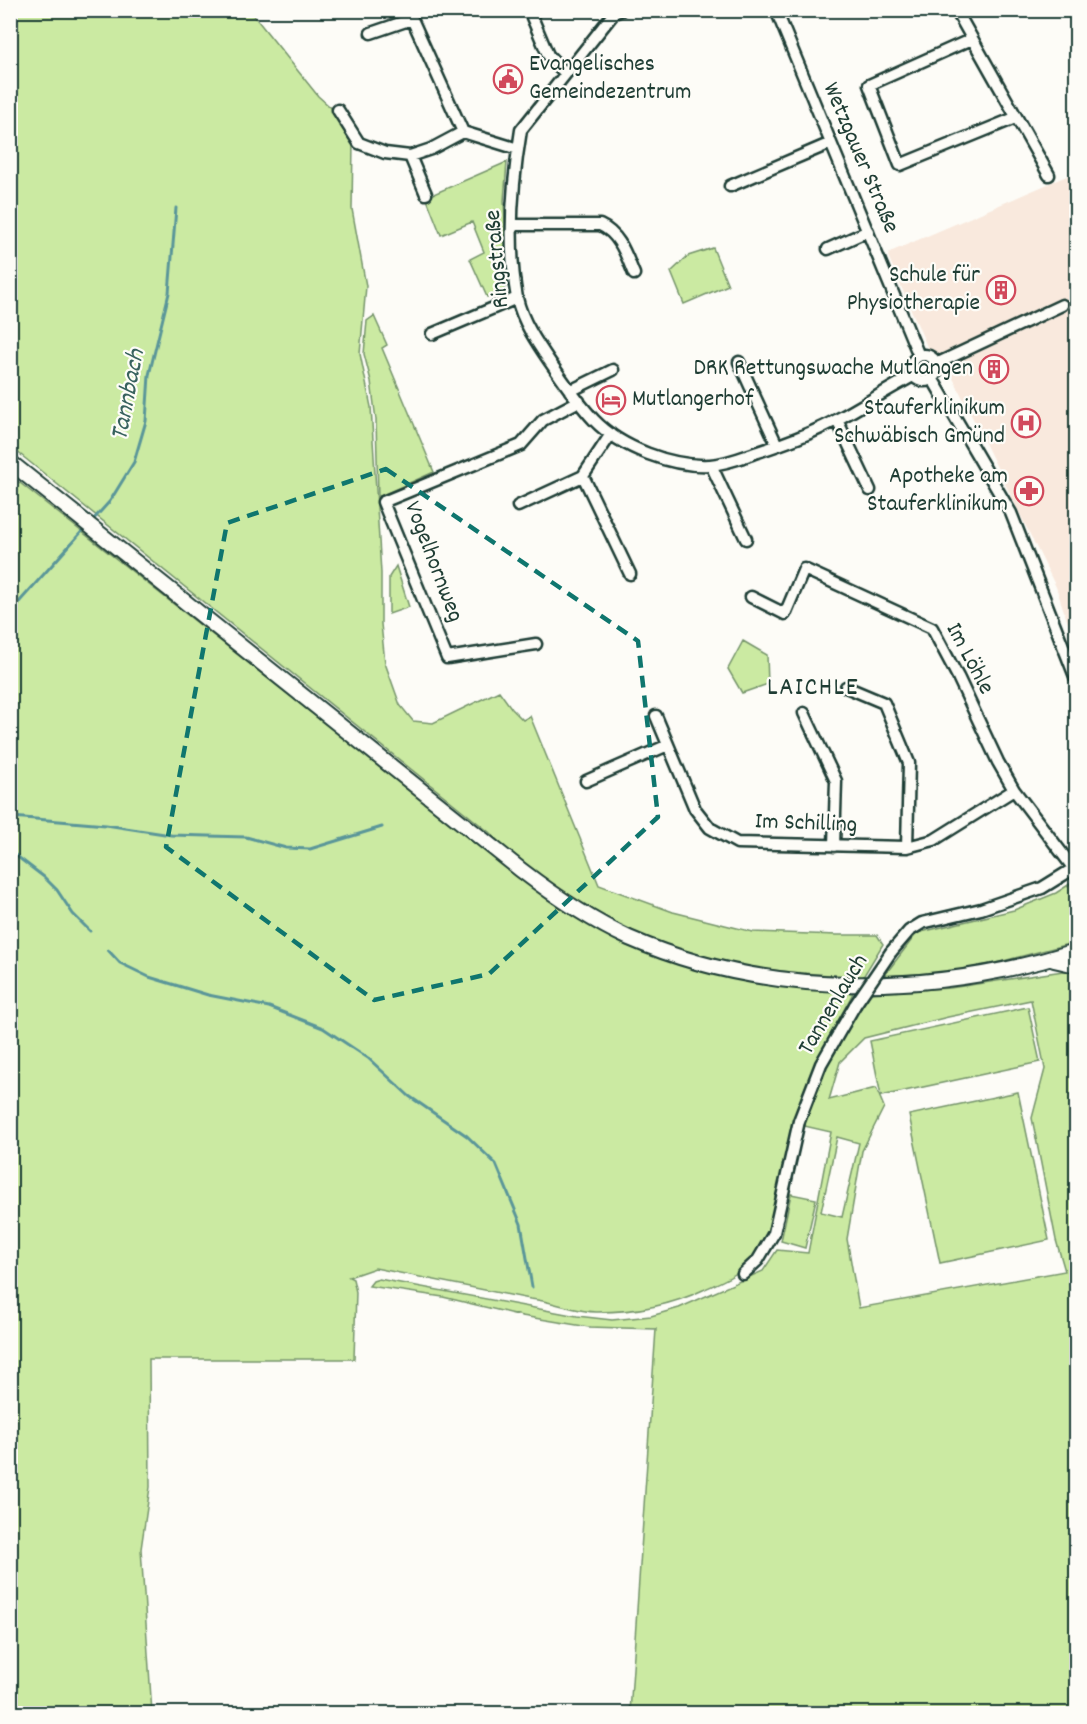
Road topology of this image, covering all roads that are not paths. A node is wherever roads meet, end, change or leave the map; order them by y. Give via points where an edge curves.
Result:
1 (529, 10) edge
2 (776, 10) edge
3 (956, 10) edge
4 (616, 11) edge
5 (371, 33) dead end
6 (972, 39) junction
7 (565, 73) junction
8 (338, 110) dead end
9 (1015, 118) junction
10 (463, 132) junction
11 (831, 143) junction
12 (518, 149) junction
13 (410, 156) junction
14 (1049, 175) dead end
15 (730, 186) dead end
16 (426, 194) dead end
17 (512, 225) junction
18 (868, 231) junction
19 (828, 249) dead end
20 (634, 274) dead end
21 (517, 298) junction
22 (1062, 305) dead end
23 (432, 334) dead end
24 (919, 356) junction
25 (739, 362) dead end
26 (936, 364) junction
27 (613, 370) dead end
28 (913, 376) junction
29 (932, 378) junction
30 (570, 391) junction
31 (579, 401) junction
32 (837, 420) junction
33 (611, 434) junction
34 (777, 446) junction
35 (10, 462) edge
36 (711, 465) junction
37 (583, 476) junction
38 (870, 490) dead end
39 (518, 506) dead end
40 (746, 539) dead end
41 (630, 574) dead end
42 (751, 597) dead end
43 (536, 644) dead end
44 (1077, 679) edge
45 (846, 687) dead end
46 (804, 713) dead end
47 (656, 716) dead end
48 (668, 745) junction
49 (586, 781) dead end
50 (1014, 790) junction
51 (834, 846) junction
52 (907, 847) junction
53 (1075, 868) edge
54 (1077, 951) edge
55 (1049, 960) junction
56 (1077, 965) edge
57 (743, 1274) dead end

1 - 7 street via 548,55
2 - 11 street, Wetzgauer Straße
3 - 6 street
4 - 7 street, Ringstraße
5 - 10 street via 412,19
6 - 9 street
6 - 9 street via 869,85 900,165
7 - 12 street, Ringstraße via 521,130
8 - 13 street via 359,143 385,153
9 - 14 street
10 - 12 street
10 - 13 street
11 - 15 street
11 - 18 street, Wetzgauer Straße
12 - 17 street, Ringstraße
13 - 16 street
17 - 20 street via 600,225 619,240
17 - 21 street, Ringstraße
18 - 19 street
18 - 24 street, Wetzgauer Straße
21 - 23 street
21 - 30 street, Ringstraße via 537,343
22 - 26 street
24 - 26 street via 927,355
24 - 28 street via 911,364
25 - 34 street
26 - 29 street via 937,372
27 - 30 street
28 - 29 street via 924,381
28 - 32 street, Ringstraße
29 - 44 street via 1011,513
30 - 31 street, Ringstraße
31 - 33 street, Ringstraße
31 - 43 street, Vogelhornweg via 543,420 521,445 384,502 447,658
32 - 34 street, Ringstraße
32 - 38 street
33 - 36 street, Ringstraße via 646,453 680,464
33 - 37 street
34 - 36 street, Ringstraße
35 - 55 main road via 539,884 593,919 650,946 709,965 791,979 879,984 941,980
36 - 40 street
37 - 39 street
37 - 41 street
42 - 50 street, Im Löhle via 785,614 804,568 932,628
45 - 52 street via 884,703 909,763
46 - 51 street via 836,781
47 - 48 street, Im Schilling
48 - 49 street
48 - 51 street, Im Schilling via 695,809 710,828 737,843
50 - 52 street, Im Schilling via 934,840
50 - 53 street, Im Löhle
51 - 52 street, Im Schilling
53 - 57 street, Tannenlauch, bridge via 1042,888 981,909 922,923 909,931 891,952 821,1064 799,1121 774,1233 758,1260
54 - 55 main road
55 - 56 main road

